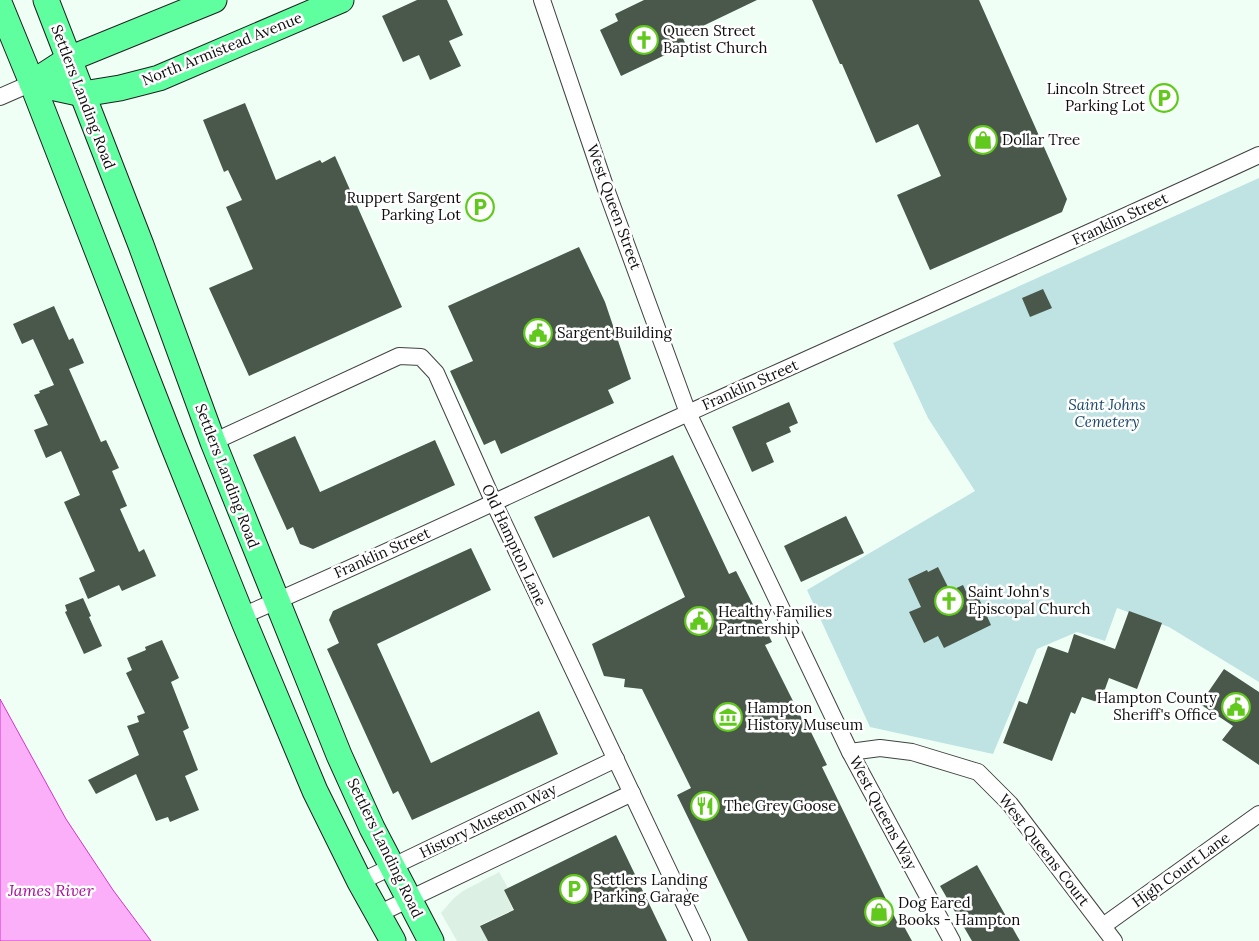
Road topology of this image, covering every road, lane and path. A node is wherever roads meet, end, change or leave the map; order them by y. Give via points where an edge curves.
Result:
1 (46, 0) edge
2 (214, 0) edge
3 (342, 0) edge
4 (542, 0) edge
5 (0, 5) edge
6 (69, 60) junction
7 (32, 83) junction
8 (82, 94) junction
9 (0, 97) edge
10 (1259, 155) edge
11 (688, 413) junction
12 (213, 442) junction
13 (494, 503) junction
14 (276, 601) junction
15 (242, 616) junction
16 (850, 752) junction
17 (616, 759) junction
18 (632, 793) junction
19 (1259, 814) edge
20 (392, 867) junction
21 (360, 882) junction
22 (409, 900) junction
23 (378, 914) junction
24 (1103, 926) junction
25 (393, 941) edge
26 (431, 941) edge
27 (702, 941) edge
28 (952, 941) edge
29 (1114, 941) edge

1 - 6 main road, Settlers Landing Road
2 - 6 main road
3 - 8 main road, North Armistead Avenue via 158,78
4 - 11 street, West Queen Street via 606,189
5 - 7 main road
6 - 7 main road
6 - 8 main road, Settlers Landing Road
7 - 8 main road, North Armistead Avenue
7 - 9 street
7 - 15 main road
8 - 12 main road, Settlers Landing Road
10 - 11 street, Franklin Street
11 - 13 street, Franklin Street
11 - 16 street, West Queens Way
12 - 13 street, Old Hampton Lane via 399,356 420,357 436,373
12 - 14 main road, Settlers Landing Road
13 - 14 street, Franklin Street
13 - 17 street, Old Hampton Lane
14 - 15 street, Franklin Street
14 - 20 main road, Settlers Landing Road via 339,755
15 - 21 main road via 315,791
16 - 24 street, West Queens Court via 880,748 912,752 978,772 1010,804
16 - 28 street, West Queens Way
17 - 18 street, Old Hampton Lane
17 - 20 street, History Museum Way
18 - 22 street
18 - 27 street, Old Hampton Lane
19 - 24 street, High Court Lane
20 - 21 street, History Museum Way
20 - 22 main road, Settlers Landing Road
21 - 23 main road
22 - 23 street
22 - 26 main road, Settlers Landing Road
23 - 25 main road
24 - 29 street, West Queens Court

